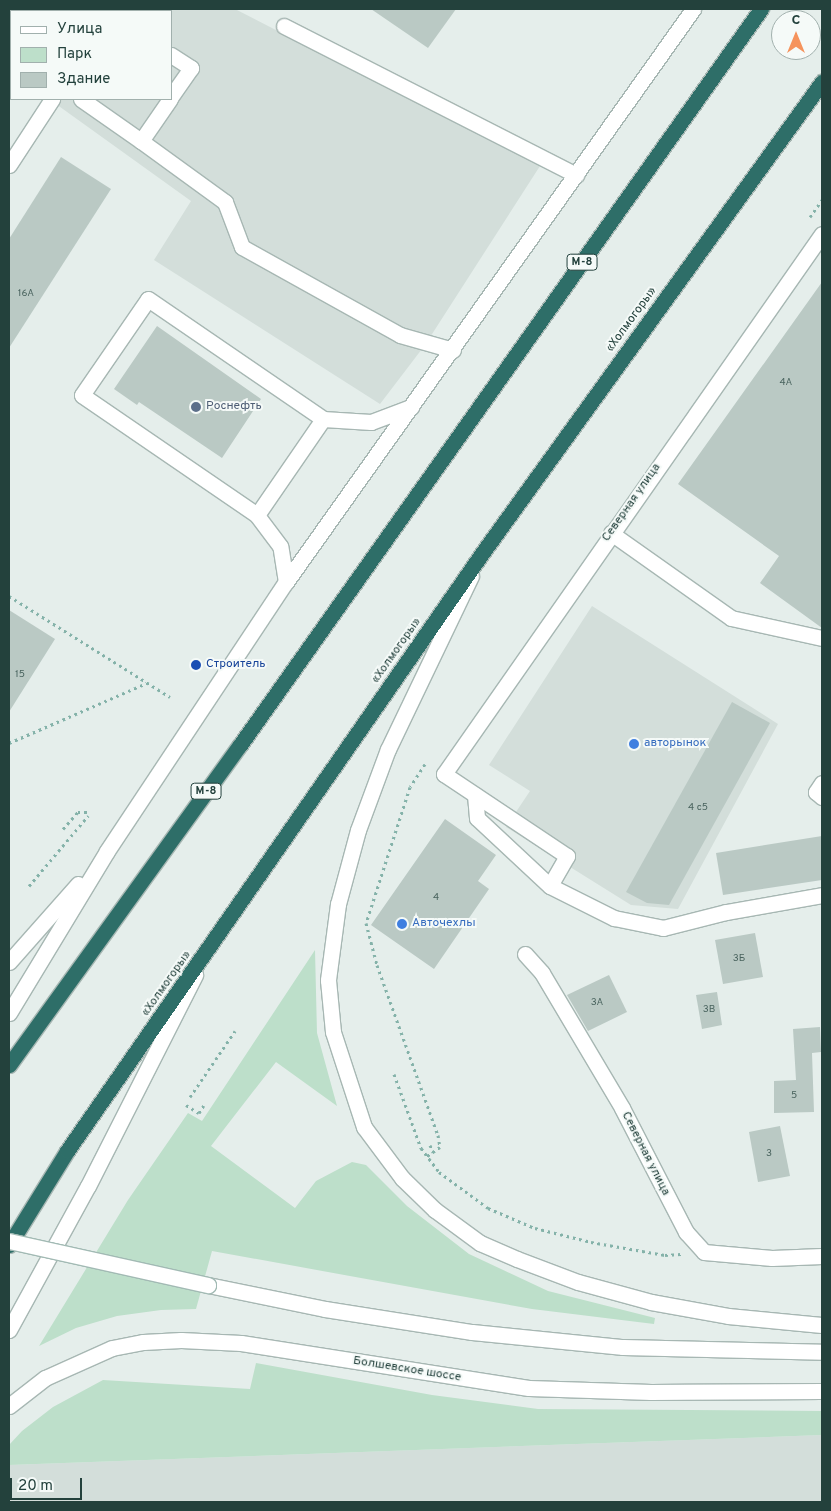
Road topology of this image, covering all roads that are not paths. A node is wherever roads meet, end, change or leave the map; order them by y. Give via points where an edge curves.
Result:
1 (693, 9) edge
2 (761, 9) edge
3 (284, 26) dead end
4 (172, 55) edge
5 (822, 82) edge
6 (172, 96) edge
7 (51, 100) edge
8 (82, 100) edge
9 (170, 100) edge
10 (141, 141) junction
11 (9, 165) edge
12 (576, 176) junction
13 (822, 234) edge
14 (453, 350) junction
15 (411, 408) junction
16 (323, 419) junction
17 (257, 516) junction
18 (611, 533) junction
19 (483, 552) junction
20 (286, 582) junction
21 (822, 638) edge
22 (822, 782) edge
23 (475, 795) junction
24 (822, 797) edge
25 (107, 851) junction
26 (550, 886) junction
27 (822, 894) edge
28 (525, 954) dead end
29 (204, 957) junction
30 (9, 962) edge
31 (9, 1014) edge
32 (9, 1065) edge
33 (9, 1241) edge
34 (9, 1245) edge
35 (822, 1256) edge
36 (822, 1325) edge
37 (9, 1330) edge
38 (822, 1352) edge
39 (822, 1391) edge
40 (9, 1406) edge

1 - 12 street
2 - 32 highway, М-8
3 - 12 street
4 - 6 street via 191,68
5 - 19 highway, «Холмогоры»
7 - 11 street
8 - 10 street
9 - 10 street
10 - 14 street via 225,202 242,247 400,335
12 - 14 street
13 - 18 street, Северная улица
14 - 15 street
15 - 16 street via 371,422
15 - 20 street
16 - 17 street
16 - 17 street via 148,299 82,395
17 - 20 street via 280,546
18 - 21 street via 731,618
18 - 23 street, Северная улица via 444,774
19 - 29 highway, «Холмогоры»
19 - 36 street via 388,750 358,830 338,904 328,980 332,1032 364,1127 402,1178 435,1210 495,1250 578,1282 651,1302 728,1316
20 - 25 street
22 - 24 street via 816,792
23 - 26 street via 476,818
23 - 26 street via 567,856
25 - 30 street
25 - 31 street
26 - 27 street via 614,918 663,928
28 - 35 street, Северная улица via 542,973 622,1108 686,1232 704,1252 772,1258
29 - 34 highway, «Холмогоры» via 67,1151
29 - 37 street via 88,1186
33 - 38 street, bridge via 326,1309 472,1332 623,1346
39 - 40 street, Болшевское шоссе via 651,1392 529,1388 241,1343 181,1340 143,1342 89,1357 45,1378

